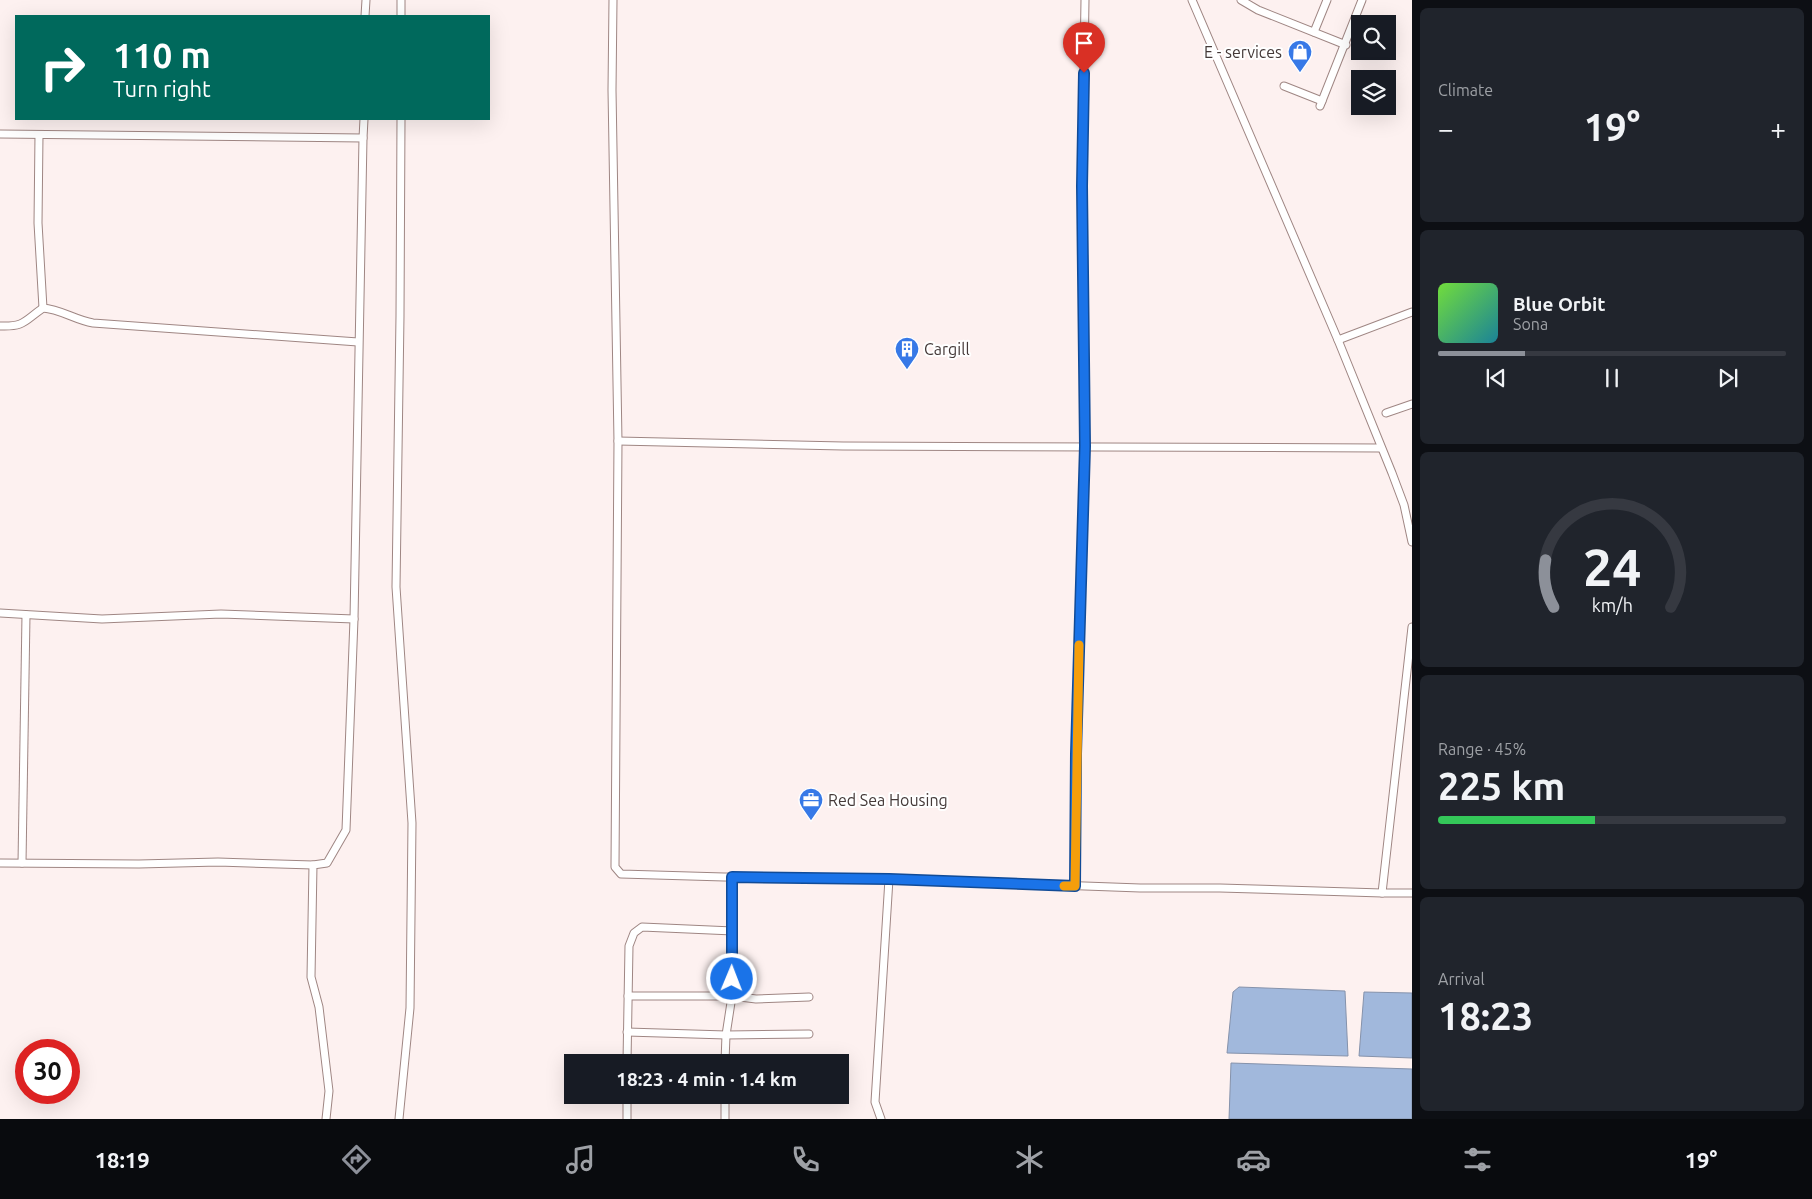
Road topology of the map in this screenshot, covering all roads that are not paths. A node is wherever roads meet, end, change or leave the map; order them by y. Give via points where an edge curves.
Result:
1 (366, 0) edge
2 (401, 0) edge
3 (614, 0) edge
4 (1085, 0) edge
5 (1192, 0) edge
6 (1240, 0) edge
7 (1327, 0) edge
8 (1362, 0) edge
9 (365, 15) edge
10 (401, 15) edge
11 (1314, 32) junction
12 (1346, 45) junction
13 (1284, 86) dead end
14 (364, 120) edge
15 (401, 120) edge
16 (0, 134) edge
17 (39, 135) junction
18 (363, 138) junction
19 (43, 308) junction
20 (1412, 312) edge
21 (0, 326) edge
22 (1338, 340) junction
23 (358, 342) junction
24 (1412, 404) edge
25 (1386, 414) dead end
26 (618, 441) junction
27 (1085, 446) junction
28 (1381, 448) junction
29 (1412, 542) edge
30 (0, 614) edge
31 (26, 615) junction
32 (354, 619) junction
33 (1412, 627) edge
34 (0, 863) edge
35 (22, 863) junction
36 (313, 866) junction
37 (732, 877) junction
38 (889, 879) junction
39 (1075, 886) junction
40 (1382, 893) junction
41 (1412, 893) edge
42 (733, 930) junction
43 (628, 996) junction
44 (732, 996) junction
45 (809, 998) dead end
46 (627, 1032) junction
47 (809, 1034) dead end
48 (726, 1035) junction
49 (627, 1054) edge
50 (725, 1054) edge
51 (627, 1104) edge
52 (725, 1104) edge
53 (326, 1119) edge
54 (399, 1119) edge
55 (627, 1119) edge
56 (725, 1119) edge
57 (881, 1119) edge

1 - 9 street
2 - 10 street
3 - 26 street via 612,90
4 - 27 street via 1082,196
5 - 22 street
6 - 11 street
7 - 11 street
8 - 12 street
11 - 12 street
12 - 13 street via 1321,103
14 - 18 street
15 - 54 street via 396,587 412,823 410,1008
16 - 17 street
17 - 18 street
17 - 19 street via 38,223
18 - 23 street
19 - 21 street via 27,322
19 - 23 street via 93,323
20 - 22 street
22 - 28 street
23 - 32 street
24 - 25 street
26 - 27 street via 843,446
26 - 37 street via 615,867 621,874
27 - 28 street
27 - 39 street
28 - 29 street via 1404,505
30 - 31 street
31 - 32 street via 102,620 221,614
31 - 35 street
32 - 36 street via 346,830 328,863
33 - 40 street
34 - 35 street
35 - 36 street via 218,862
36 - 53 street via 311,977 319,1007 329,1091
37 - 38 street
37 - 42 street
38 - 39 street
38 - 57 street via 875,1102
39 - 40 street
40 - 41 street
42 - 43 street via 642,928 634,932 629,946
42 - 44 street
43 - 44 street
43 - 46 street
44 - 45 street
44 - 48 street
46 - 48 street
46 - 49 street
47 - 48 street
48 - 50 street
51 - 55 street
52 - 56 street

